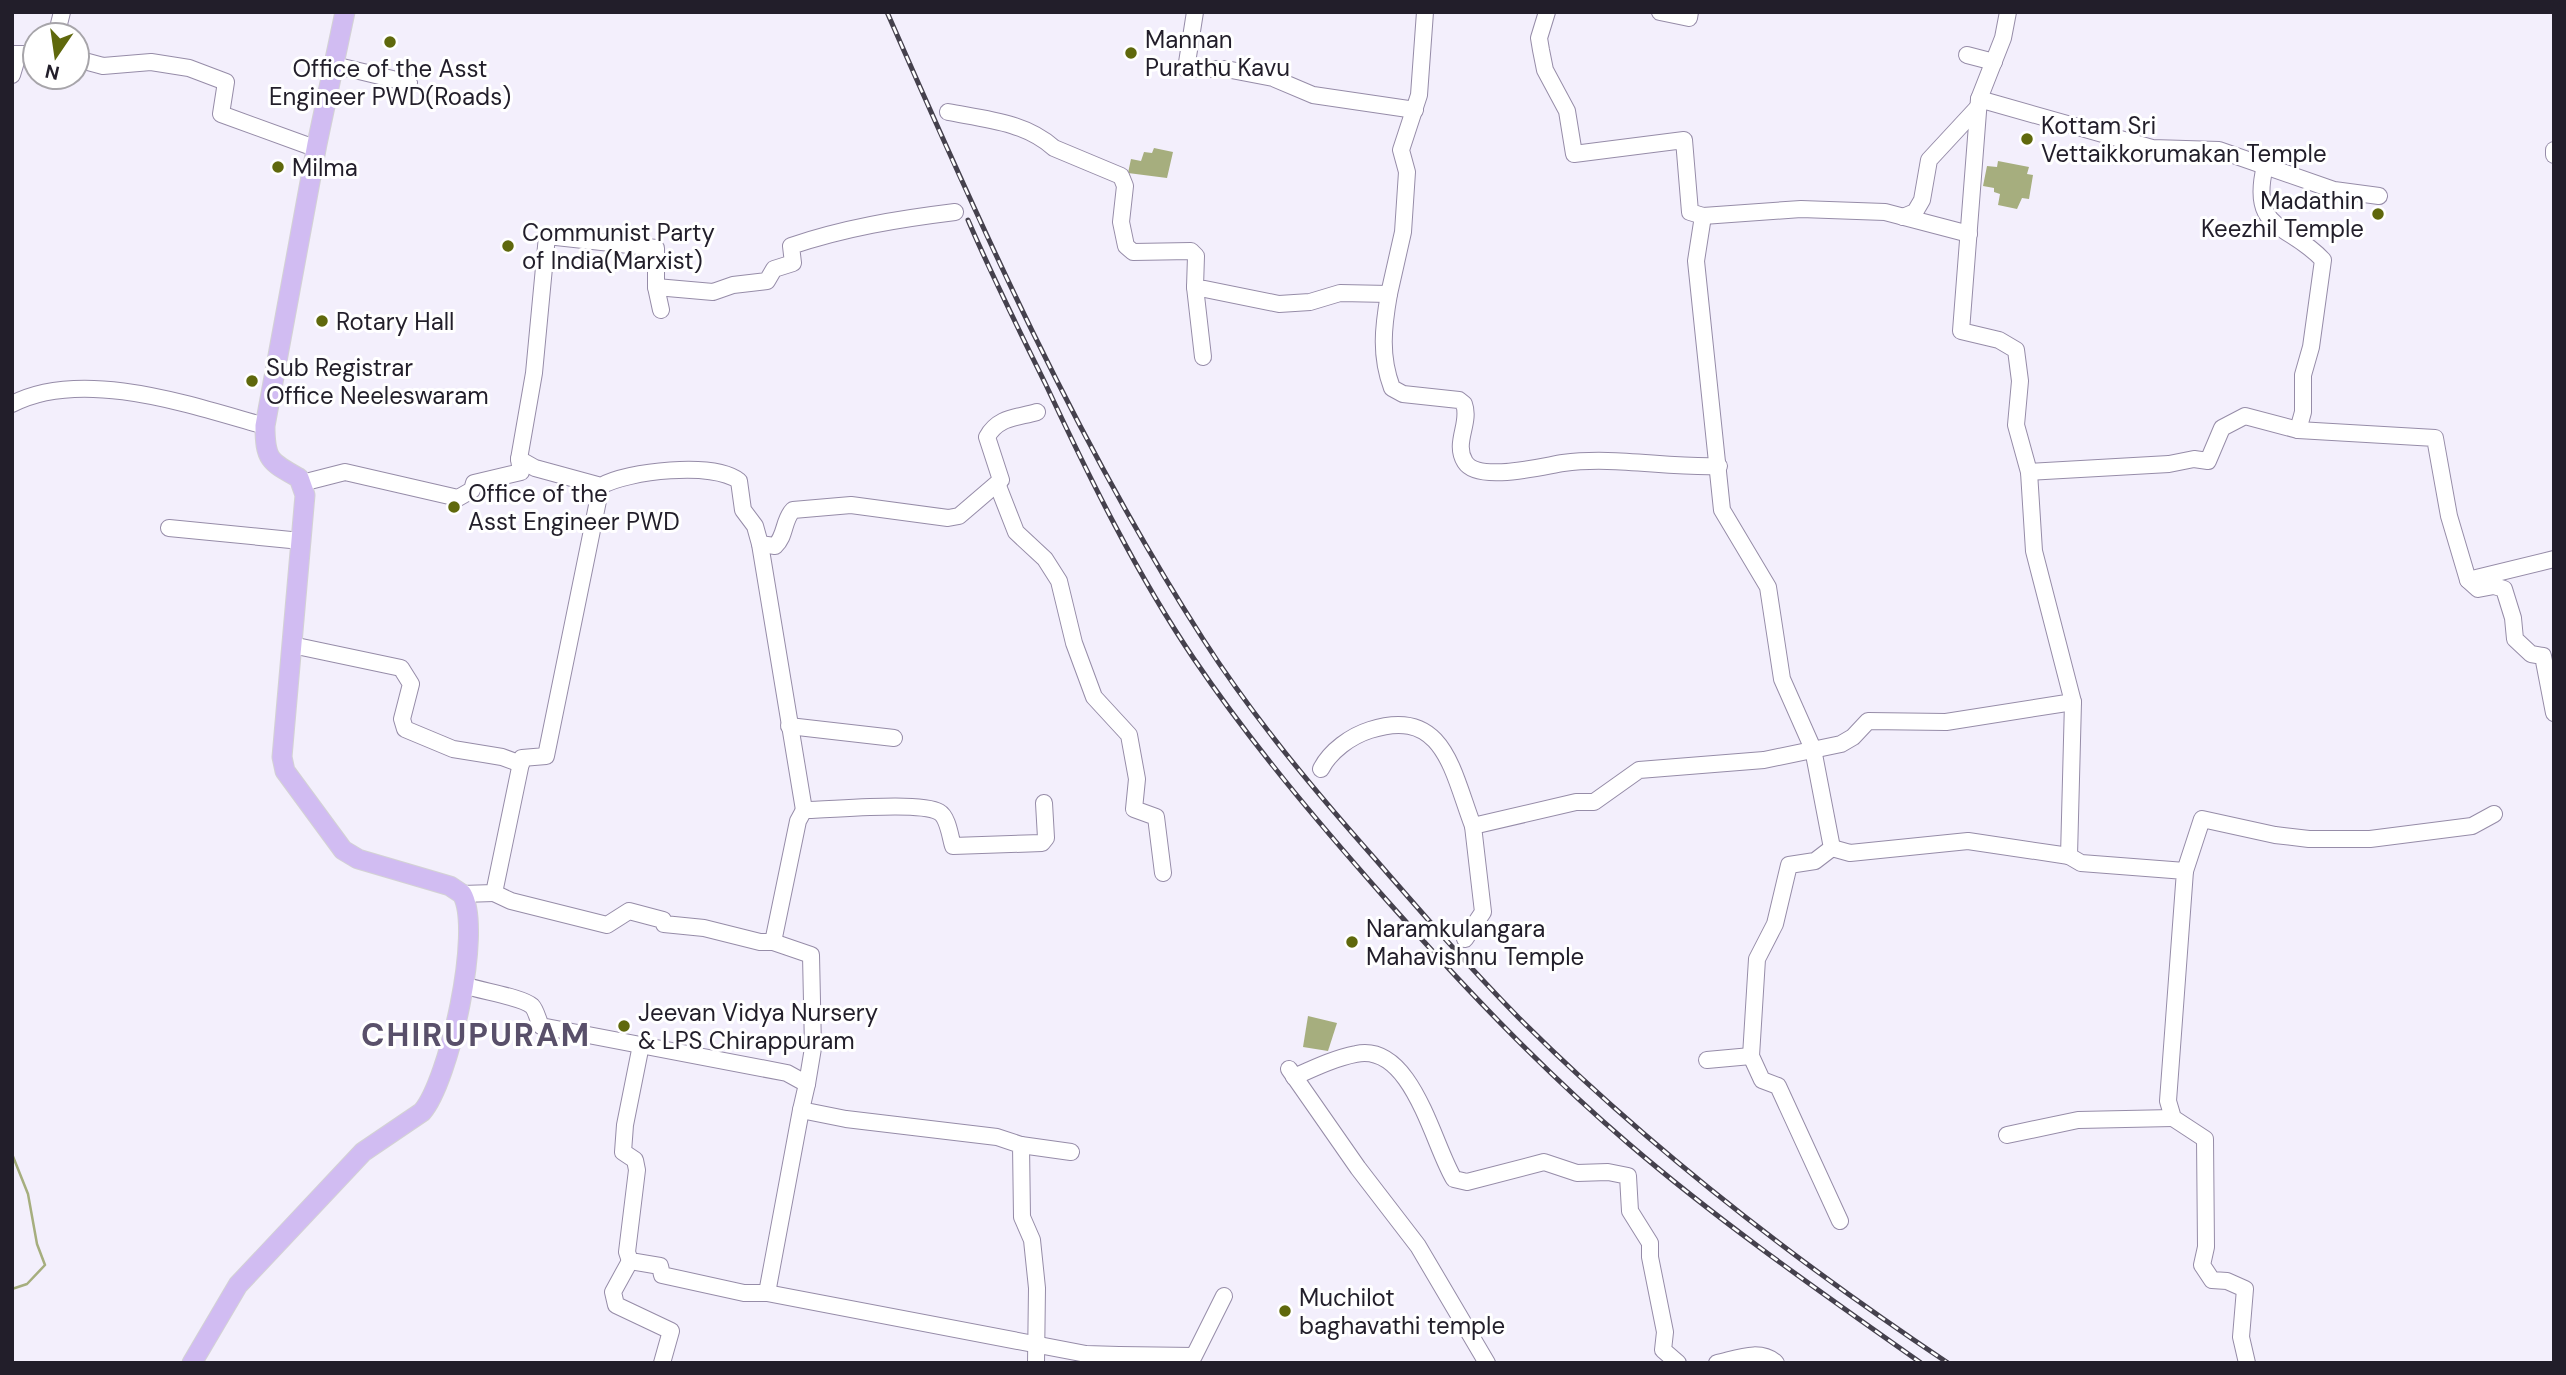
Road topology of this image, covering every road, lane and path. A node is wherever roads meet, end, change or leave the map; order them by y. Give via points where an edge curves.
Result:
1 (345, 12) edge
2 (1195, 12) edge
3 (1425, 12) edge
4 (1547, 12) edge
5 (1660, 12) edge
6 (1690, 12) edge
7 (2008, 12) edge
8 (15, 55) edge
9 (1967, 55) dead end
10 (1994, 62) junction
11 (91, 63) edge
12 (334, 65) junction
13 (12, 75) edge
14 (409, 83) dead end
15 (1979, 103) junction
16 (1415, 110) junction
17 (948, 112) dead end
18 (317, 145) junction
19 (2554, 150) edge
20 (2554, 155) edge
21 (2265, 166) junction
22 (2379, 196) dead end
23 (955, 212) dead end
24 (1703, 216) junction
25 (1903, 217) junction
26 (1969, 234) junction
27 (656, 287) junction
28 (1195, 288) junction
29 (1389, 294) junction
30 (661, 310) dead end
31 (1203, 357) dead end
32 (12, 404) edge
33 (1037, 412) dead end
34 (265, 426) junction
35 (2298, 430) junction
36 (519, 459) junction
37 (1719, 466) junction
38 (2029, 472) junction
39 (302, 483) junction
40 (601, 486) junction
41 (998, 486) junction
42 (169, 528) dead end
43 (301, 541) junction
44 (760, 544) junction
45 (2554, 559) edge
46 (2468, 580) junction
47 (292, 645) junction
48 (2073, 702) junction
49 (2554, 713) edge
50 (789, 726) junction
51 (894, 738) dead end
52 (1813, 749) junction
53 (521, 764) junction
54 (1321, 769) dead end
55 (1044, 803) dead end
56 (804, 810) junction
57 (2494, 814) dead end
58 (1473, 826) junction
59 (1832, 848) junction
60 (2069, 856) junction
61 (2185, 871) junction
62 (1163, 873) dead end
63 (494, 893) junction
64 (462, 894) junction
65 (1465, 939) dead end
66 (773, 942) junction
67 (464, 985) junction
68 (641, 1045) junction
69 (1751, 1056) junction
70 (1707, 1060) dead end
71 (807, 1084) junction
72 (802, 1110) junction
73 (2173, 1118) junction
74 (2007, 1135) dead end
75 (1021, 1145) junction
76 (1071, 1152) dead end
77 (1840, 1221) dead end
78 (630, 1261) junction
79 (767, 1293) junction
80 (1224, 1296) dead end
81 (1037, 1343) junction
82 (1119, 1359) edge
83 (192, 1363) edge
84 (662, 1363) edge
85 (1036, 1363) edge
86 (1487, 1363) edge
87 (1678, 1363) edge
88 (1717, 1363) edge
89 (1776, 1363) edge
90 (2247, 1363) edge

1 - 12 main road
2 - 16 street via 1186,69 1226,69 1273,78 1312,96
3 - 16 street
4 - 24 street via 1539,38 1541,50 1545,70 1567,111 1574,154 1684,140 1690,212
5 - 6 street via 1689,18
7 - 10 street
8 - 13 street
9 - 10 street
10 - 15 street
11 - 18 street via 151,62 188,68 226,82 221,114
12 - 14 street
12 - 18 main road
15 - 21 street via 2152,148 2219,150
15 - 25 street via 1929,160 1922,200 1915,212
15 - 26 street
16 - 29 street via 1401,150 1406,172 1403,232
17 - 28 street via 1005,121 1121,176 1126,246 1133,252 1191,251 1196,256
18 - 34 main road
19 - 20 street
21 - 22 street via 2334,190
21 - 35 street via 2261,194 2268,218 2323,260
23 - 27 street via 813,237 791,246 793,263 774,269 767,281 713,292
24 - 25 street via 1801,209 1885,212
24 - 37 street via 1696,261
25 - 26 street
26 - 38 street via 1961,331 1999,340 2016,350 2020,381 2016,425
27 - 30 street
27 - 36 street via 656,248 547,236 534,373
28 - 29 street via 1279,304 1340,293
28 - 31 street
29 - 37 street via 1383,364 1392,388 1464,404 1462,453 1465,463 1475,470 1531,471 1583,461
32 - 34 street via 79,388 169,399
33 - 41 street via 1002,420 986,437 1001,480
34 - 39 main road via 267,456
35 - 38 street via 2245,416 2222,428 2208,461
35 - 46 street via 2435,438 2449,516
36 - 39 street via 521,472 474,483 472,490 458,498 345,472
36 - 40 street via 535,468
37 - 52 street via 1722,510 1768,587 1785,690
38 - 48 street via 2034,551
39 - 43 main road
40 - 44 street via 617,477 706,470 731,474 738,481 743,510 755,526
40 - 53 street via 546,757 522,758
41 - 44 street via 959,516 948,518 851,505 793,510 780,541 775,546
41 - 62 street via 1016,533 1045,559 1059,581 1074,643 1094,697 1129,736 1137,779 1135,809 1156,817
42 - 43 street
43 - 47 main road
44 - 50 street
45 - 46 street
46 - 49 street via 2478,589 2504,589 2515,639 2531,654 2543,656
47 - 53 street via 401,668 411,684 402,719 405,729 453,749
47 - 64 main road via 282,743 285,771 343,850
48 - 52 street via 1946,722 1868,721 1841,744
48 - 60 street
50 - 51 street
50 - 56 street
52 - 58 street via 1764,760 1639,770 1594,802 1576,802
52 - 59 street
53 - 63 street
54 - 58 street via 1326,758 1357,734 1409,723 1429,732 1439,746
55 - 56 street via 1046,838 1042,843 953,846 939,812 919,806
56 - 66 street
57 - 61 street via 2472,826 2370,839 2286,836 2202,819
58 - 65 street via 1483,912
59 - 60 street via 1850,853 1968,841
59 - 69 street via 1815,861 1789,865 1774,924 1757,959
60 - 61 street via 2081,863
61 - 73 street via 2168,1101
63 - 64 street
63 - 66 street via 607,925 629,911 664,924
64 - 67 main road via 470,923
66 - 71 street via 810,955 813,1048
67 - 68 street via 517,998 533,1007 541,1026
67 - 83 main road via 430,1103 363,1152 238,1285
68 - 71 street via 787,1073
68 - 78 street via 623,1152 635,1160 637,1170 627,1252
69 - 70 street
69 - 77 street via 1762,1080 1778,1086
71 - 72 street
72 - 75 street via 997,1137
72 - 79 street
73 - 74 street via 2078,1120
73 - 90 street via 2205,1139 2206,1247 2202,1265 2212,1280 2245,1289 2241,1337
75 - 76 street
75 - 81 street via 1022,1217 1032,1240
78 - 79 street via 660,1266 662,1275 680,1280
78 - 84 street via 613,1292 617,1305 671,1331
79 - 81 street
80 - 82 street via 1194,1356
81 - 82 street
81 - 85 street
86 - 87 street via 1418,1246 1292,1073 1358,1053 1374,1054 1415,1088 1454,1179 1467,1182 1544,1162 1577,1173 1628,1176 1630,1211 1650,1243 1665,1332 1663,1350
88 - 89 street via 1753,1355 1770,1357

